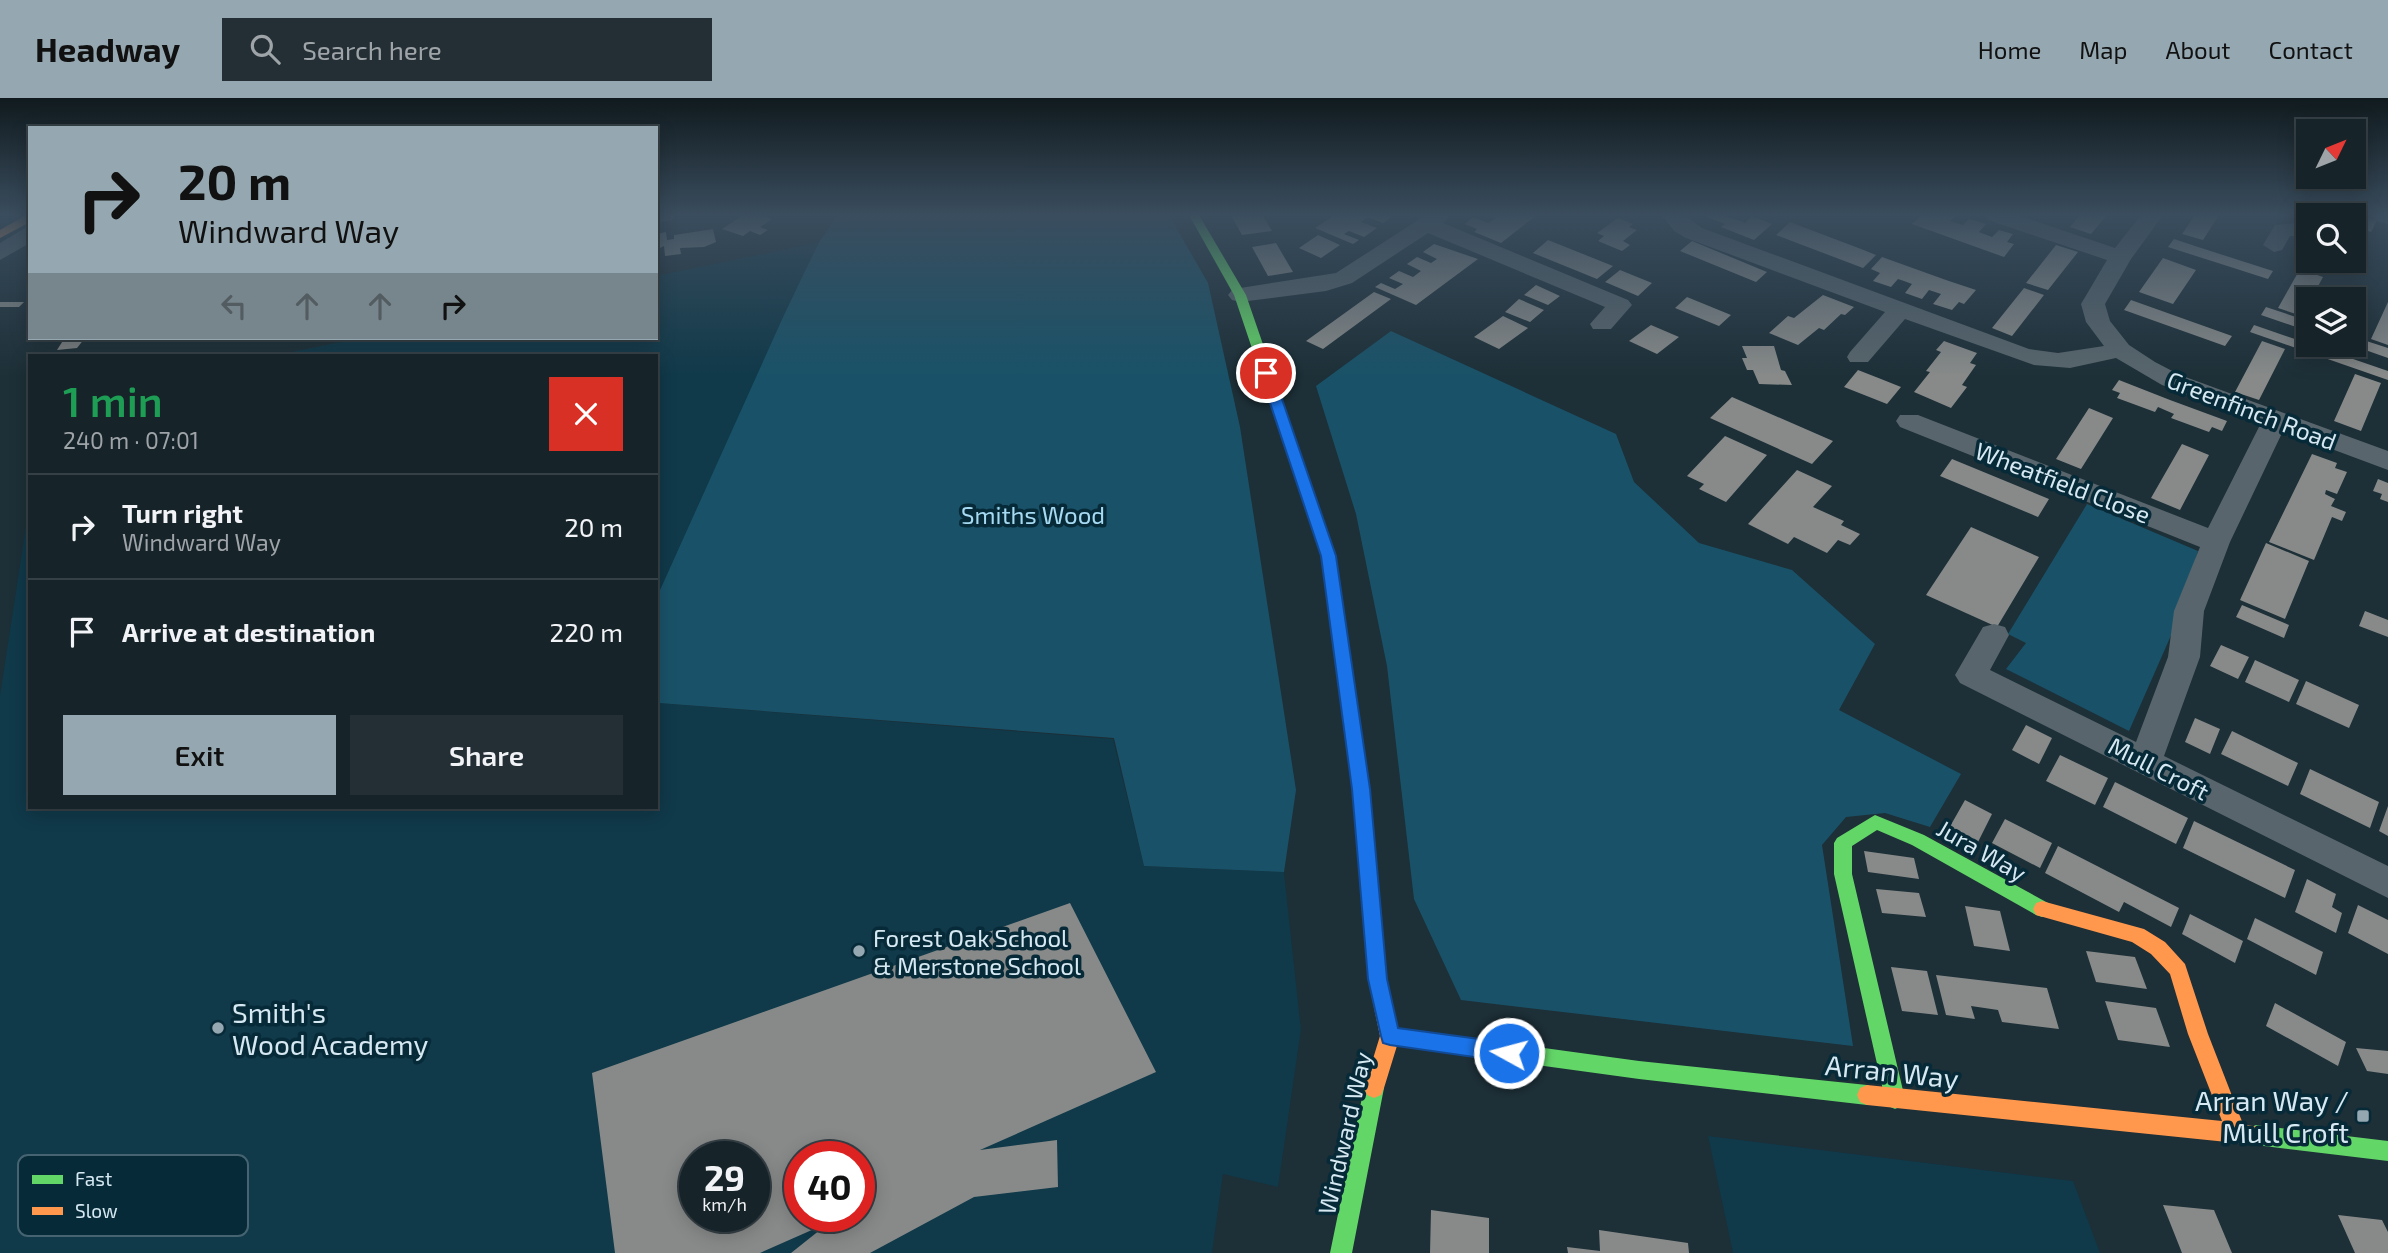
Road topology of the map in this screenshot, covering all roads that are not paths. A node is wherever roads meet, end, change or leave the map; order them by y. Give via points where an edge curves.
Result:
1 (1225, 269) edge
2 (1358, 269) edge
3 (1542, 269) edge
4 (1790, 269) edge
5 (2113, 269) edge
6 (1240, 295) junction
7 (1899, 311) junction
8 (1602, 324) dead end
9 (2120, 350) junction
10 (1860, 357) dead end
11 (2276, 420) junction
12 (1909, 421) dead end
13 (2388, 461) edge
14 (2216, 542) junction
15 (1994, 635) dead end
16 (2146, 761) junction
17 (2388, 883) edge
18 (1390, 1036) junction
19 (1895, 1099) junction
20 (2236, 1132) junction
21 (2388, 1152) edge
22 (1341, 1253) edge

1 - 6 street, Windward Way
2 - 6 street via 1326,284
3 - 8 street via 1620,305
4 - 7 street
5 - 9 street, Greenfinch Road via 2093,304 2098,322
6 - 18 street, Windward Way via 1329,556 1361,789 1377,979
7 - 9 street via 2046,362 2077,361
7 - 10 street
9 - 11 street, Greenfinch Road via 2171,380
11 - 13 street, Greenfinch Road
11 - 14 street
12 - 14 street, Wheatfield Close
14 - 16 street via 2189,611 2184,657
15 - 16 street, Mull Croft via 1971,676
16 - 17 street, Mull Croft
18 - 19 street, Arran Way
18 - 22 street, Windward Way via 1376,1078
19 - 20 street, Arran Way
19 - 20 street, Jura Way via 1843,874 1843,843 1875,822 1903,831 2010,895 2056,915 2137,935 2158,948 2178,970
20 - 21 street, Arran Way

